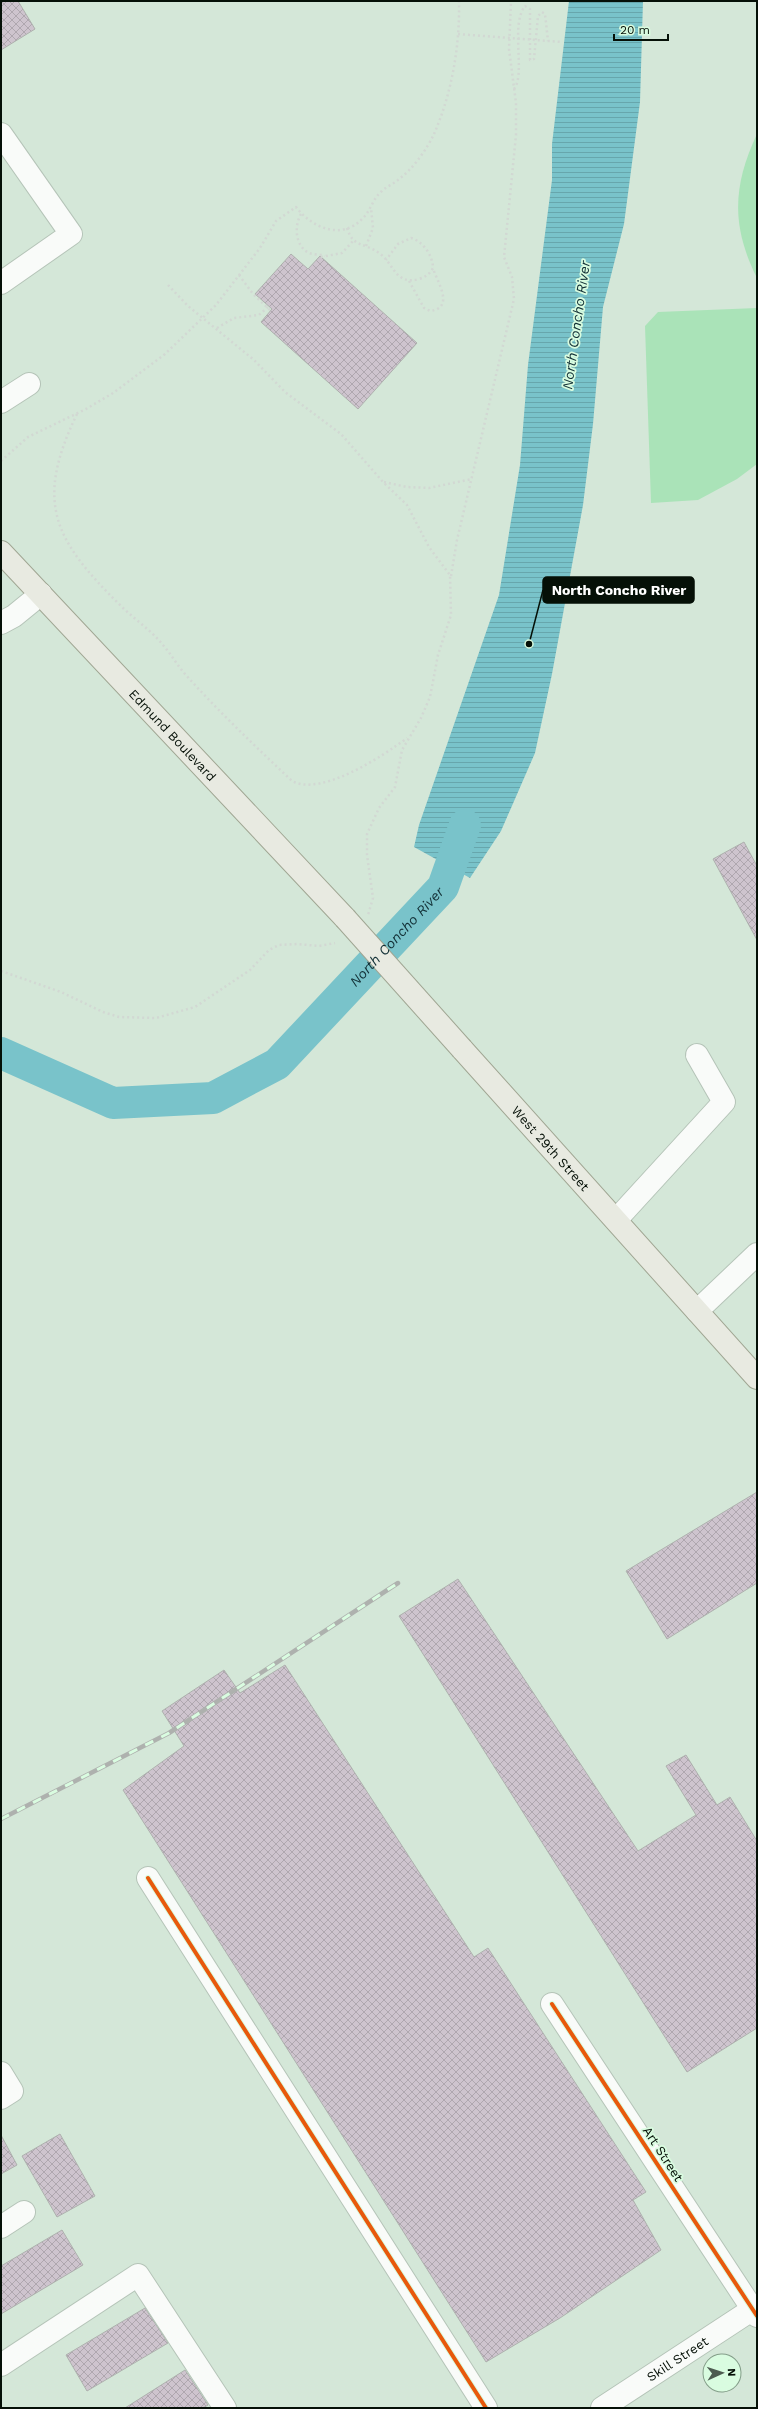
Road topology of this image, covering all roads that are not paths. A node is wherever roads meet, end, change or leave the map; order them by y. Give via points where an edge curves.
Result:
1 (1, 134) edge
2 (1, 283) edge
3 (29, 384) dead end
4 (1, 402) edge
5 (1, 552) edge
6 (40, 594) junction
7 (1, 624) edge
8 (345, 918) joint
9 (697, 1055) dead end
10 (616, 1220) junction
11 (757, 1254) edge
12 (697, 1311) junction
13 (757, 1378) edge
14 (148, 1878) dead end
15 (552, 2004) dead end
16 (1, 2074) edge
17 (1, 2098) edge
18 (24, 2212) dead end
19 (1, 2227) edge
20 (755, 2313) edge
21 (1, 2365) edge
22 (225, 2408) edge
23 (486, 2408) edge
24 (602, 2408) edge

1 - 2 street via 72,234
3 - 4 street
5 - 6 main road, Edmund Boulevard
6 - 7 street
6 - 8 main road, Edmund Boulevard
8 - 10 main road, West 29th Street, bridge
9 - 10 street via 724,1102
10 - 12 main road, West 29th Street
11 - 12 street
12 - 13 main road, West 29th Street
14 - 23 street
15 - 20 street, Art Street
16 - 17 street via 12,2091
18 - 19 street
20 - 24 street, Skill Street
21 - 22 street via 138,2275

